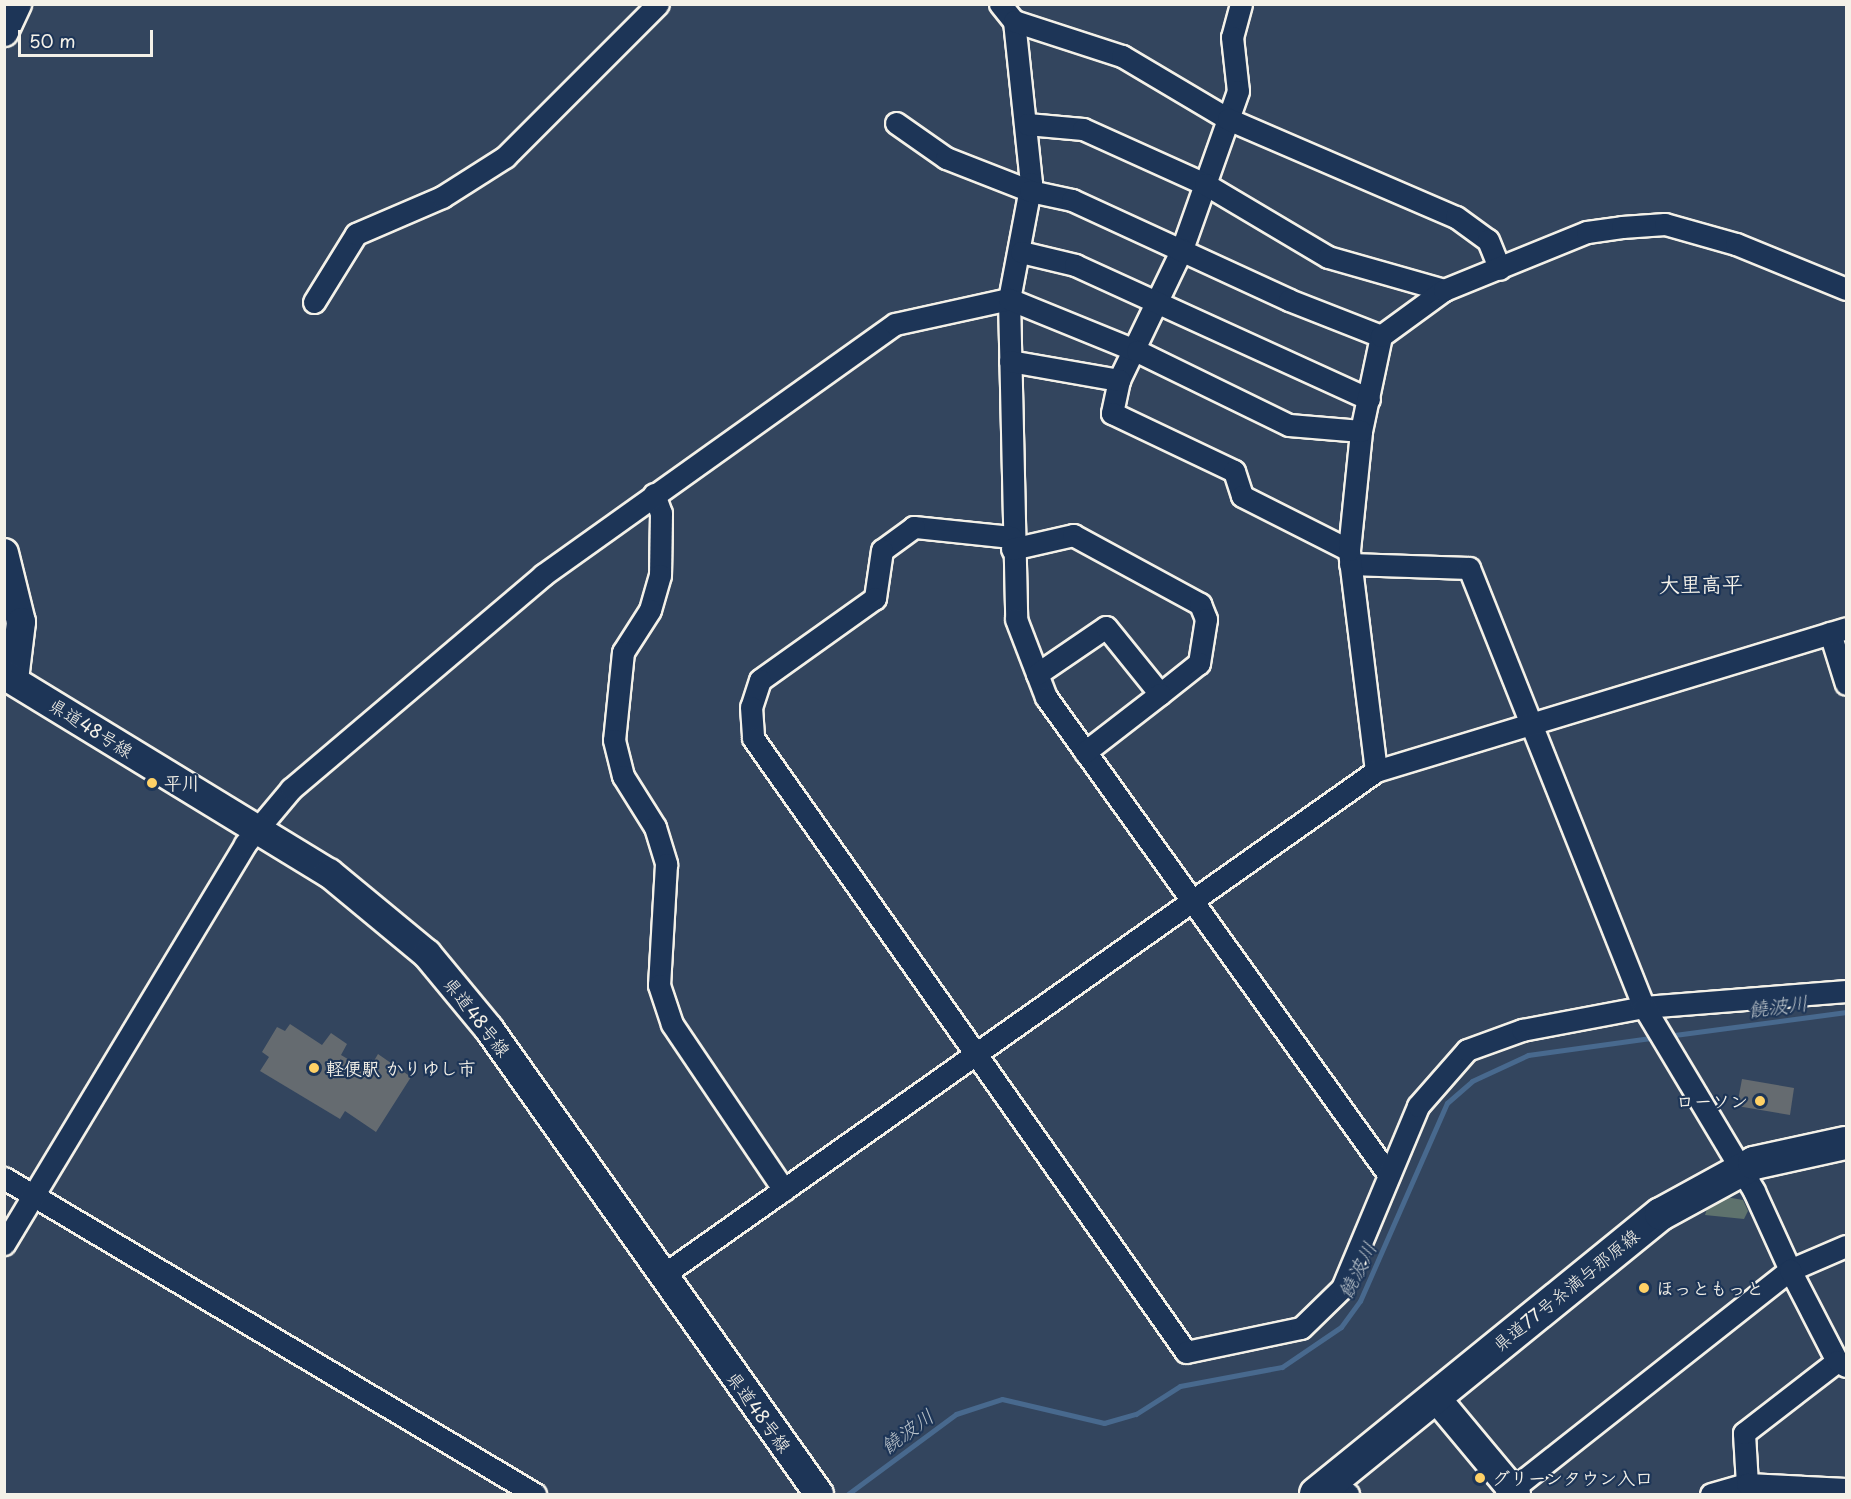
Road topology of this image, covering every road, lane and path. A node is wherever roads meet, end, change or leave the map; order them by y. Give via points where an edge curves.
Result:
1 (17, 4) edge
2 (658, 4) edge
3 (1000, 4) edge
4 (1241, 4) edge
5 (1014, 21) junction
6 (4, 32) edge
7 (1228, 119) junction
8 (896, 123) dead end
9 (1027, 124) junction
10 (1205, 184) junction
11 (1030, 190) junction
12 (1182, 249) junction
13 (1022, 252) junction
14 (1500, 269) junction
15 (1444, 290) junction
16 (1846, 290) edge
17 (1009, 299) junction
18 (314, 302) dead end
19 (1158, 303) junction
20 (1381, 336) junction
21 (1137, 351) junction
22 (1010, 361) junction
23 (1119, 380) junction
24 (1369, 399) junction
25 (1361, 430) junction
26 (654, 494) junction
27 (1012, 543) junction
28 (4, 554) edge
29 (1350, 557) junction
30 (1838, 630) edge
31 (1037, 674) junction
32 (9, 678) edge
33 (1846, 684) edge
34 (1160, 694) junction
35 (1533, 727) junction
36 (1085, 752) junction
37 (1376, 771) junction
38 (255, 828) junction
39 (1192, 903) junction
40 (1846, 991) edge
41 (1644, 1007) junction
42 (977, 1053) junction
43 (1846, 1143) edge
44 (1738, 1170) junction
45 (1389, 1175) junction
46 (4, 1178) edge
47 (784, 1190) junction
48 (34, 1197) junction
49 (4, 1244) edge
50 (1846, 1246) edge
51 (1790, 1270) junction
52 (663, 1275) junction
53 (1842, 1364) edge
54 (1436, 1398) junction
55 (1747, 1484) junction
56 (1846, 1489) edge
57 (1331, 1490) edge
58 (1511, 1493) edge
59 (535, 1494) edge
60 (819, 1494) edge
61 (1711, 1494) edge

1 - 6 main road
2 - 18 street via 505,156 442,197 356,234
3 - 5 street
4 - 7 street via 1232,37 1238,91
5 - 7 street via 1122,56
5 - 9 street
7 - 10 street
7 - 14 street via 1456,217 1488,240
8 - 11 street via 946,158
9 - 10 street via 1083,129
9 - 11 street
10 - 12 street
10 - 15 street via 1328,257
11 - 12 street via 1072,200
11 - 13 street
12 - 19 street
12 - 20 street
13 - 17 street
13 - 19 street via 1076,265
14 - 15 street
14 - 16 street via 1587,232 1665,224 1736,244
15 - 20 street
17 - 21 street
17 - 22 street
17 - 26 street via 895,324
19 - 21 street
19 - 24 street
20 - 24 street
21 - 23 street
21 - 25 street via 1289,424
22 - 23 street
22 - 27 street
23 - 29 street via 1112,413 1234,471 1242,496
24 - 25 street
25 - 29 street
26 - 38 street via 482,623 291,789
26 - 47 street via 661,513 660,574 650,610 623,652 614,740 623,776 655,827 666,864 659,985 672,1024
27 - 31 street via 1016,619
27 - 34 street via 1073,534 1200,604 1206,619 1199,663
27 - 42 street via 914,527 882,550 875,598 760,680 751,707 753,738
28 - 32 main road via 21,622
29 - 35 street via 1469,568
29 - 37 street
30 - 33 street
30 - 35 street
31 - 34 street via 1106,627
31 - 36 street via 1046,697
32 - 38 main road, 県道48号線
34 - 36 street
35 - 37 street
35 - 41 street
36 - 39 street
37 - 39 street
38 - 48 street
38 - 52 main road, 県道48号線 via 355,891 427,954 489,1029
39 - 42 street
39 - 45 street
40 - 41 street
41 - 44 street
41 - 45 street via 1522,1030 1467,1050 1418,1106
42 - 45 street via 1186,1352 1301,1328 1342,1288
42 - 47 street
43 - 44 main road, 県道77号糸満与那原線 via 1774,1155
44 - 51 street via 1754,1191
44 - 54 main road, 県道77号糸満与那原線 via 1626,1240
46 - 48 street
47 - 52 street
48 - 49 street
48 - 59 street
50 - 51 street
51 - 53 street
51 - 58 street
52 - 60 main road, 県道48号線
53 - 55 street via 1744,1433
54 - 57 main road, 県道77号糸満与那原線
54 - 58 main road
55 - 56 street
55 - 61 street

